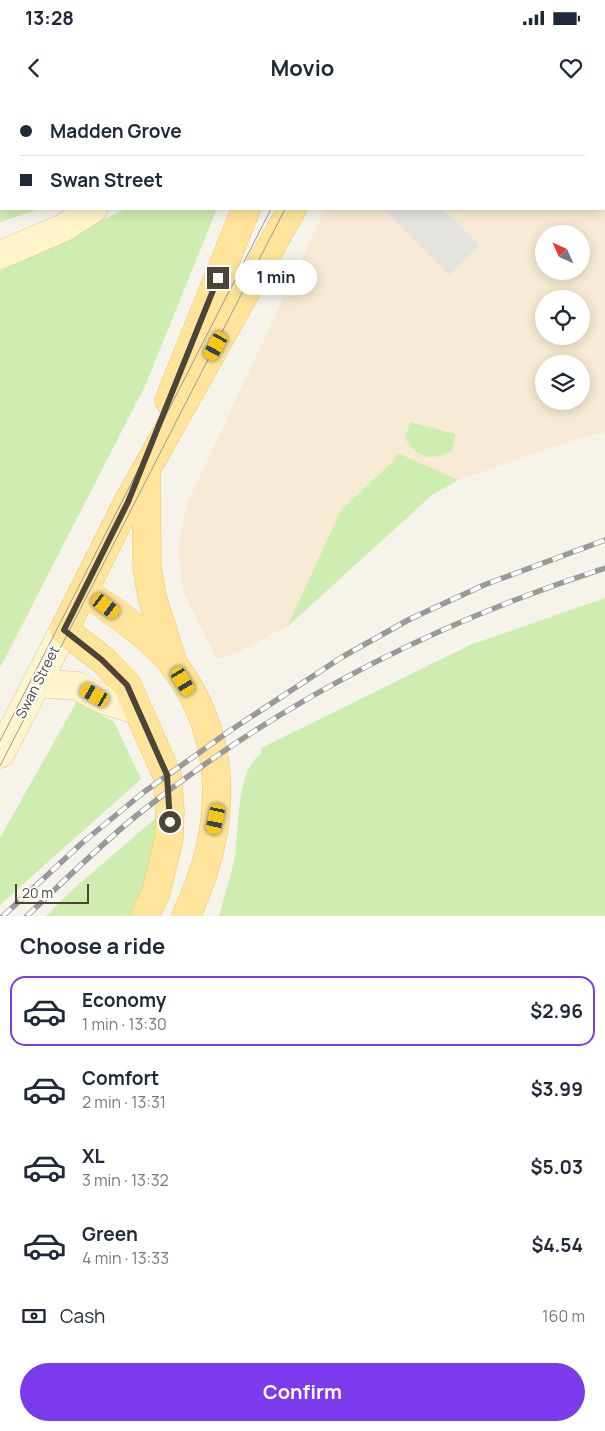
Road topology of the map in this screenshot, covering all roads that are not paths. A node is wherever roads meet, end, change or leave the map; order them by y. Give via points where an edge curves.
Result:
1 (91, 210) edge
2 (246, 210) edge
3 (291, 210) edge
4 (0, 255) edge
5 (146, 472) junction
6 (128, 502) junction
7 (83, 593) junction
8 (64, 630) junction
9 (173, 664) junction
10 (36, 683) junction
11 (138, 710) junction
12 (0, 754) edge
13 (145, 916) edge
14 (186, 916) edge

1 - 4 main road via 63,228
2 - 6 main road, Swan Street
3 - 5 main road, Swan Street
5 - 6 main road, Swan Street
5 - 9 main road via 147,568 152,597
6 - 7 main road, Swan Street
7 - 8 main road, Swan Street
7 - 9 main road via 124,619
8 - 10 main road, Swan Street
8 - 11 main road via 127,685
9 - 14 main road via 203,715 217,777 216,819 209,854
10 - 11 main road via 77,686 104,700
10 - 12 main road, Swan Street
11 - 13 main road via 167,775 170,809 164,868

